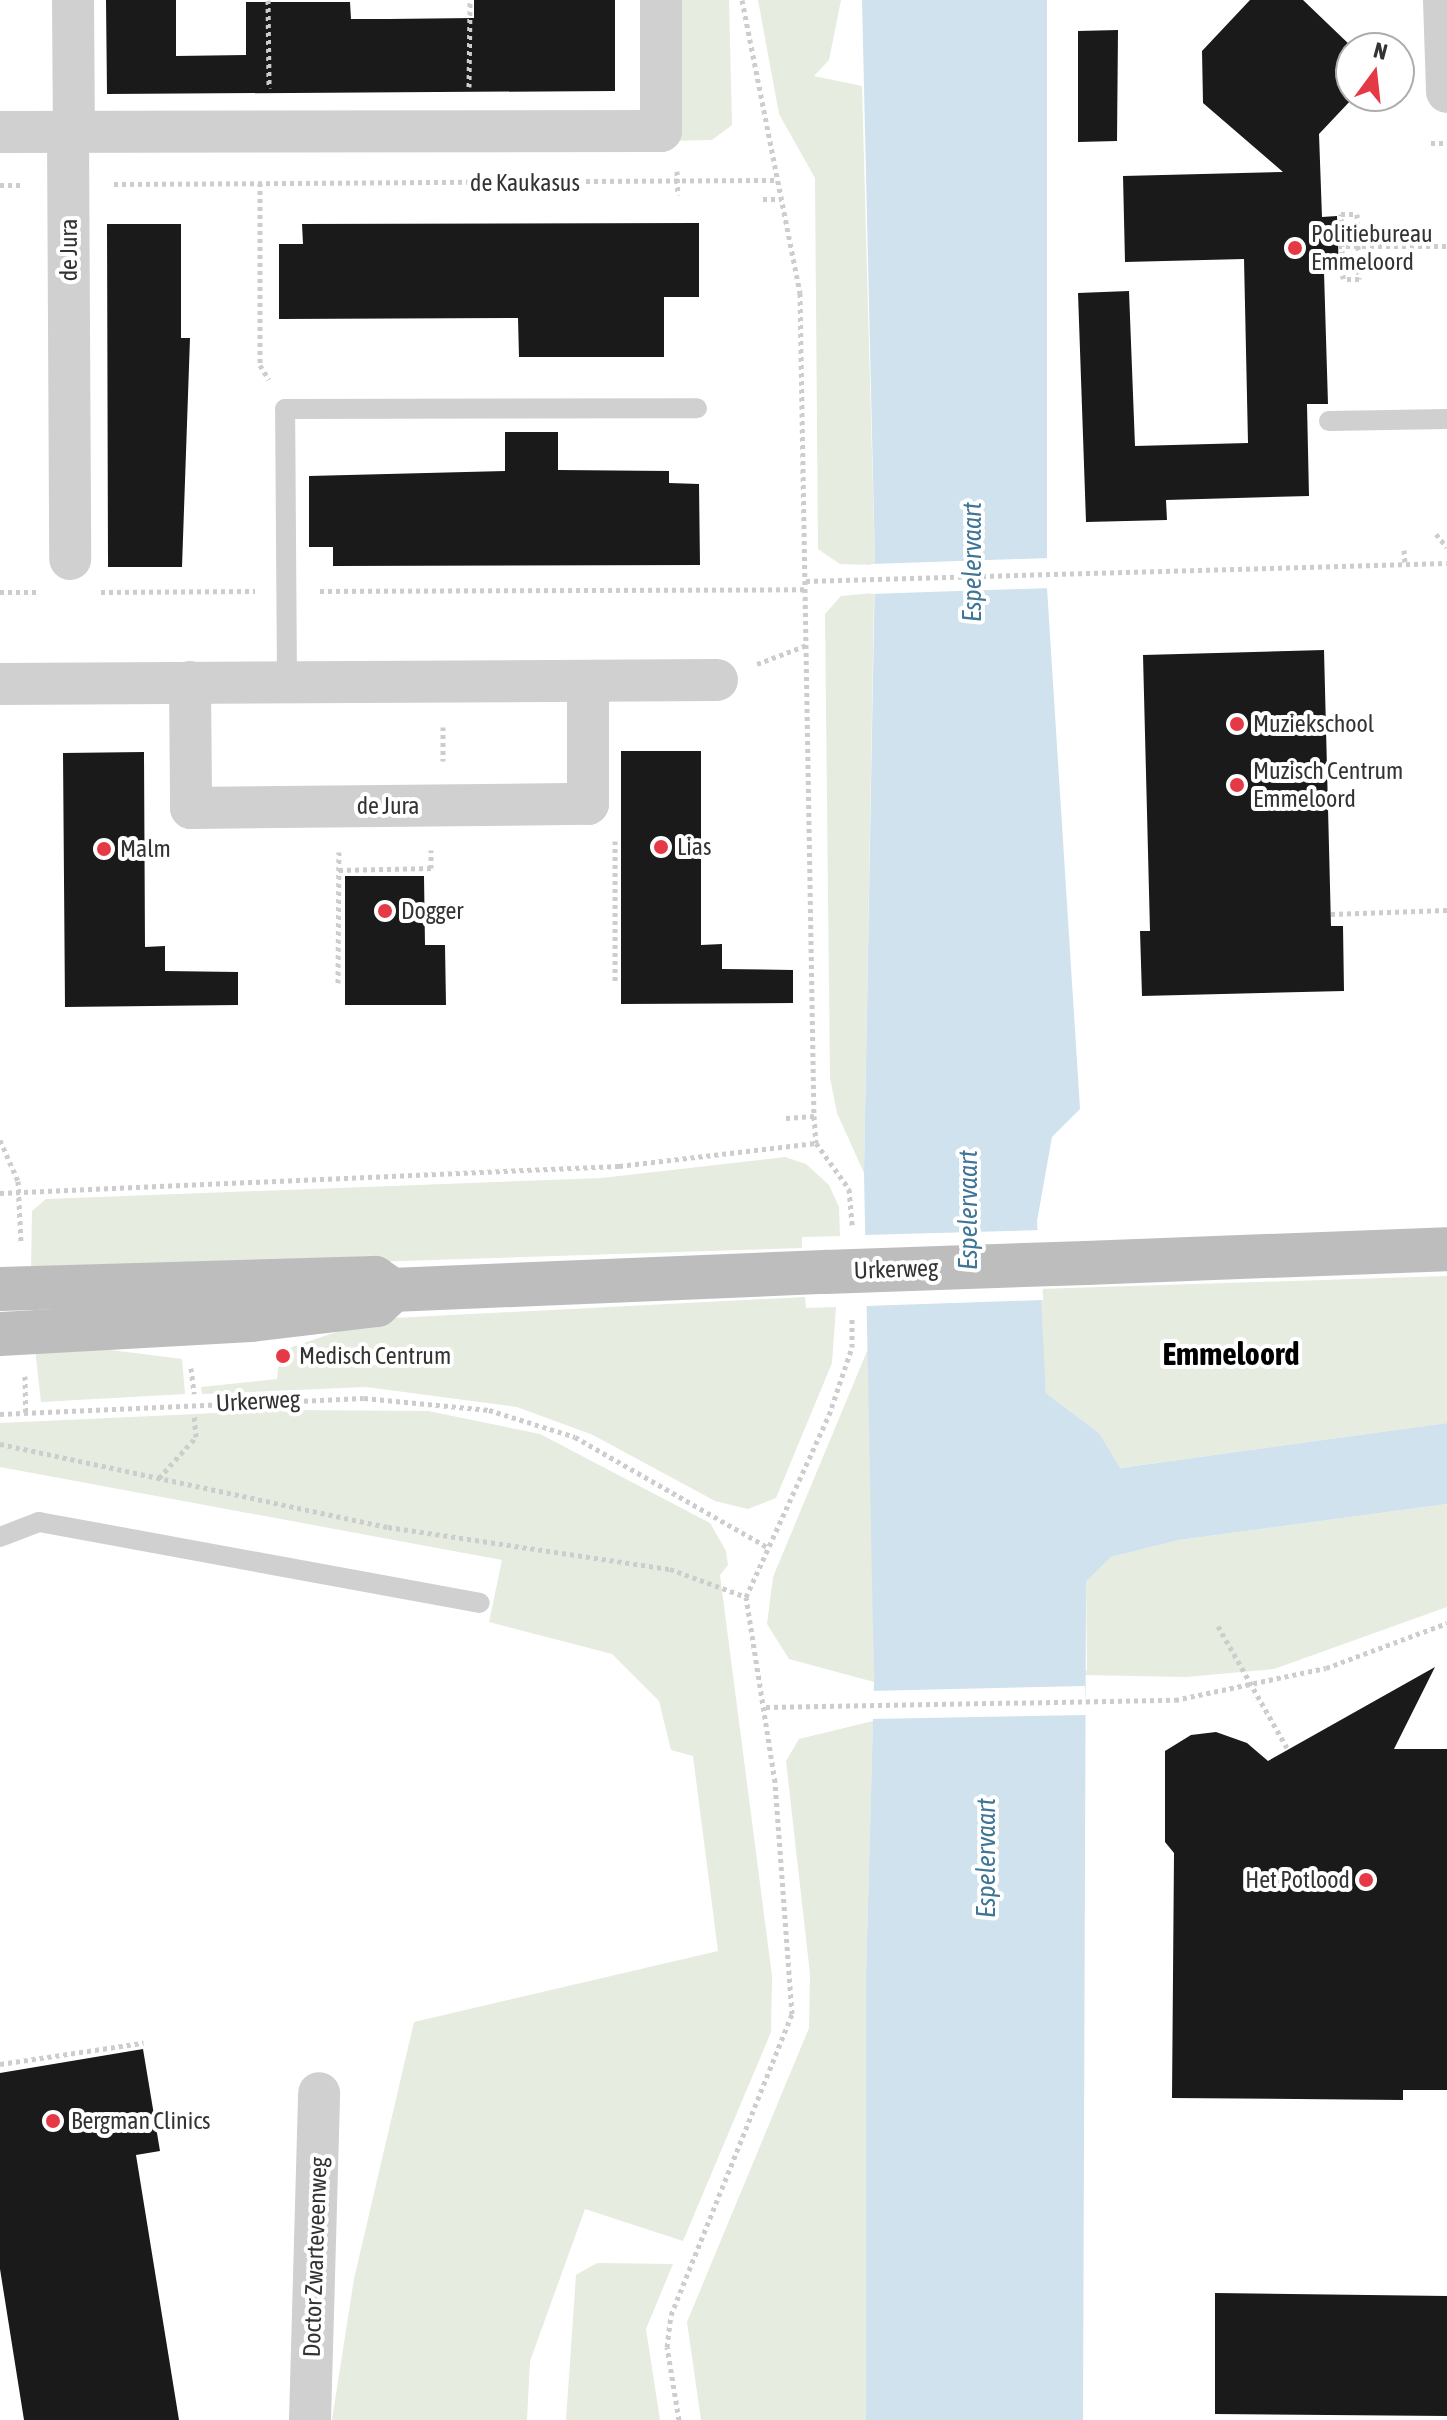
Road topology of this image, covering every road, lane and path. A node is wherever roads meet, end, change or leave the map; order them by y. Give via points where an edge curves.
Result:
1 (73, 0) edge
2 (268, 0) edge
3 (470, 0) edge
4 (661, 0) edge
5 (742, 0) edge
6 (1445, 9) edge
7 (469, 91) dead end
8 (269, 92) dead end
9 (1447, 92) edge
10 (0, 132) edge
11 (71, 133) junction
12 (1431, 143) dead end
13 (1447, 143) edge
14 (677, 172) dead end
15 (777, 180) junction
16 (678, 182) junction
17 (260, 183) junction
18 (105, 184) dead end
19 (678, 195) dead end
20 (763, 199) dead end
21 (781, 199) junction
22 (1340, 246) junction
23 (1358, 246) junction
24 (1447, 246) edge
25 (260, 365) dead end
26 (697, 408) dead end
27 (1447, 419) edge
28 (1329, 421) dead end
29 (1436, 534) dead end
30 (1447, 547) edge
31 (1404, 550) dead end
32 (1447, 563) edge
33 (1405, 564) junction
34 (69, 581) junction
35 (806, 581) junction
36 (807, 589) junction
37 (265, 591) dead end
38 (305, 591) dead end
39 (0, 592) edge
40 (807, 645) junction
41 (795, 646) dead end
42 (717, 680) dead end
43 (588, 681) junction
44 (190, 682) junction
45 (287, 682) junction
46 (0, 684) edge
47 (443, 717) dead end
48 (443, 772) dead end
49 (615, 835) dead end
50 (431, 840) dead end
51 (339, 841) dead end
52 (431, 868) junction
53 (339, 870) junction
54 (431, 876) dead end
55 (1447, 910) edge
56 (1331, 914) dead end
57 (338, 983) dead end
58 (615, 984) dead end
59 (814, 1116) junction
60 (786, 1118) dead end
61 (0, 1140) edge
62 (816, 1143) junction
63 (18, 1192) junction
64 (0, 1193) edge
65 (852, 1234) dead end
66 (21, 1248) dead end
67 (1447, 1249) edge
68 (0, 1289) edge
69 (392, 1290) junction
70 (852, 1310) dead end
71 (0, 1334) edge
72 (198, 1366) dead end
73 (194, 1394) dead end
74 (0, 1414) edge
75 (194, 1414) dead end
76 (0, 1444) edge
77 (159, 1478) junction
78 (0, 1537) edge
79 (769, 1548) junction
80 (746, 1597) junction
81 (480, 1603) dead end
82 (1447, 1623) edge
83 (1218, 1626) dead end
84 (1252, 1687) junction
85 (766, 1707) junction
86 (1287, 1748) dead end
87 (143, 2043) dead end
88 (0, 2064) edge
89 (319, 2093) dead end
90 (310, 2420) edge
91 (679, 2420) edge

1 - 11 street
2 - 8 path
3 - 7 path
4 - 11 street, de Kaukasus via 661,131
5 - 15 path
6 - 9 street
10 - 11 street, de Kaukasus
11 - 34 street, de Jura
12 - 13 path
14 - 16 path
15 - 16 path, de Kaukasus
15 - 21 path
16 - 17 path, de Kaukasus
16 - 19 path
17 - 18 path, de Kaukasus
17 - 25 path
20 - 21 path
21 - 35 path via 800,293
22 - 23 path
22 - 23 path via 1341,214 1357,214
22 - 23 path via 1343,279 1359,279
23 - 24 path
26 - 45 lane via 285,409
27 - 28 lane
29 - 30 path
31 - 33 path
32 - 33 path
33 - 35 path
34 - 37 path
34 - 39 path
35 - 36 path
36 - 38 path
36 - 40 path
40 - 41 path
40 - 59 path
42 - 43 street
43 - 44 street, de Jura via 588,804 191,808
43 - 45 street
44 - 45 street
44 - 46 street
47 - 48 path
49 - 58 path
50 - 52 path
51 - 53 path
52 - 53 path
52 - 54 path
53 - 57 path
55 - 56 path
59 - 60 path
59 - 62 path
61 - 63 path
62 - 63 path via 619,1166
62 - 65 path via 849,1189
63 - 64 path
63 - 66 path
67 - 69 main road, Urkerweg, bridge
68 - 69 main road, Urkerweg via 375,1278
69 - 71 main road, Urkerweg via 377,1305 345,1309
70 - 79 path via 849,1359
72 - 73 path via 191,1366
74 - 79 path, Urkerweg via 364,1398 489,1410 575,1437
75 - 77 path via 196,1437
76 - 77 path
77 - 80 path via 486,1545 670,1569
78 - 81 lane via 39,1522
79 - 80 path
80 - 85 path
82 - 84 path via 1326,1668
83 - 84 path
84 - 85 path via 1175,1700
84 - 86 path
85 - 91 path via 792,2014 671,2315 667,2347
87 - 88 path
89 - 90 street, Doctor Zwarteveenweg

